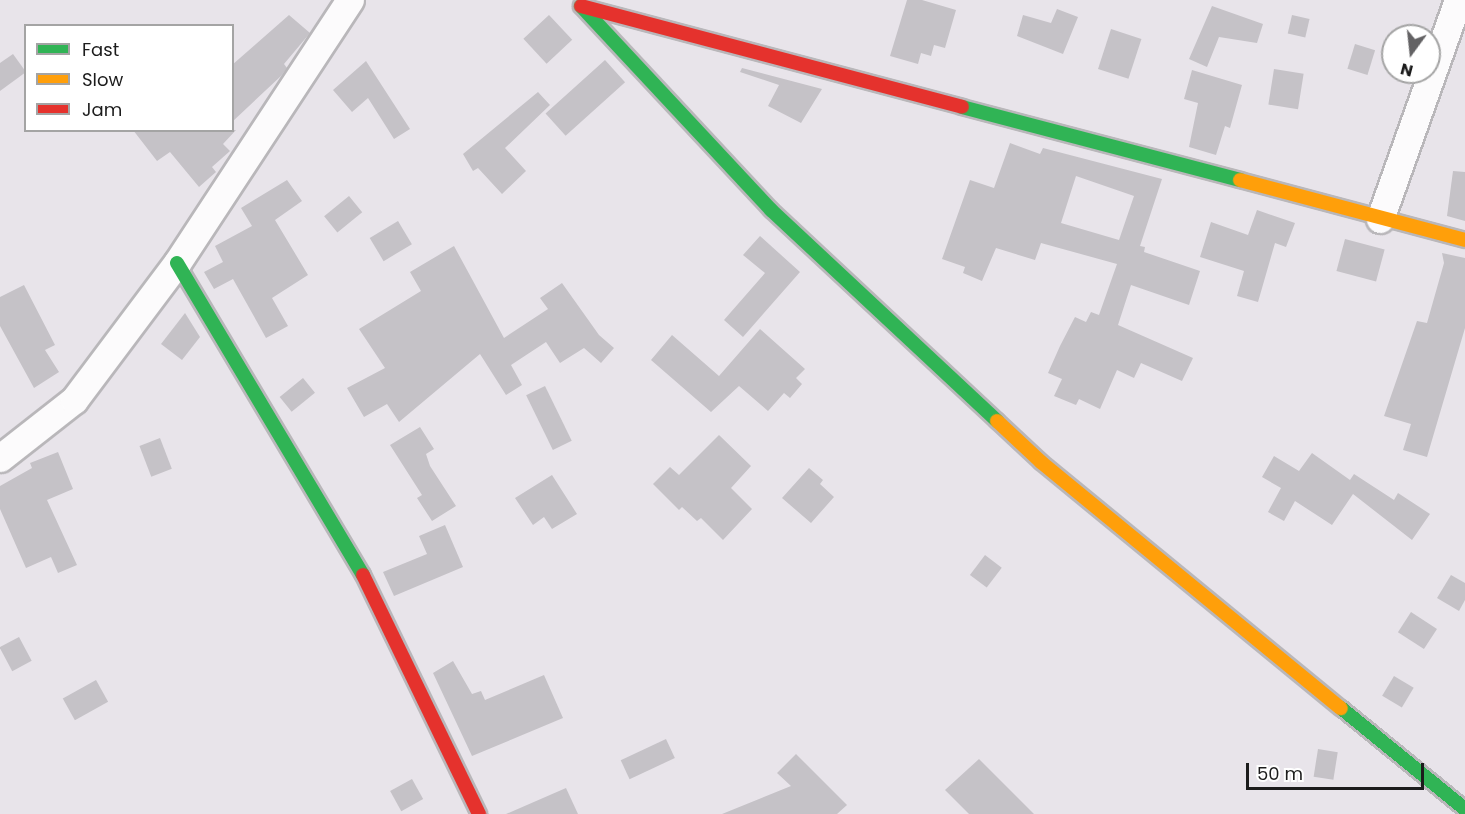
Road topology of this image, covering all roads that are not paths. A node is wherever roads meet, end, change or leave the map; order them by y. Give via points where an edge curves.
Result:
1 (350, 0) edge
2 (565, 0) edge
3 (1458, 0) edge
4 (580, 6) junction
5 (1380, 219) junction
6 (1465, 240) edge
7 (177, 263) junction
8 (0, 458) edge
9 (1465, 809) edge
10 (479, 814) edge

1 - 7 street
2 - 4 street
3 - 5 street
4 - 5 street
4 - 9 street via 771,210 1041,462
5 - 6 street
7 - 8 street via 74,400
7 - 10 street via 357,562

